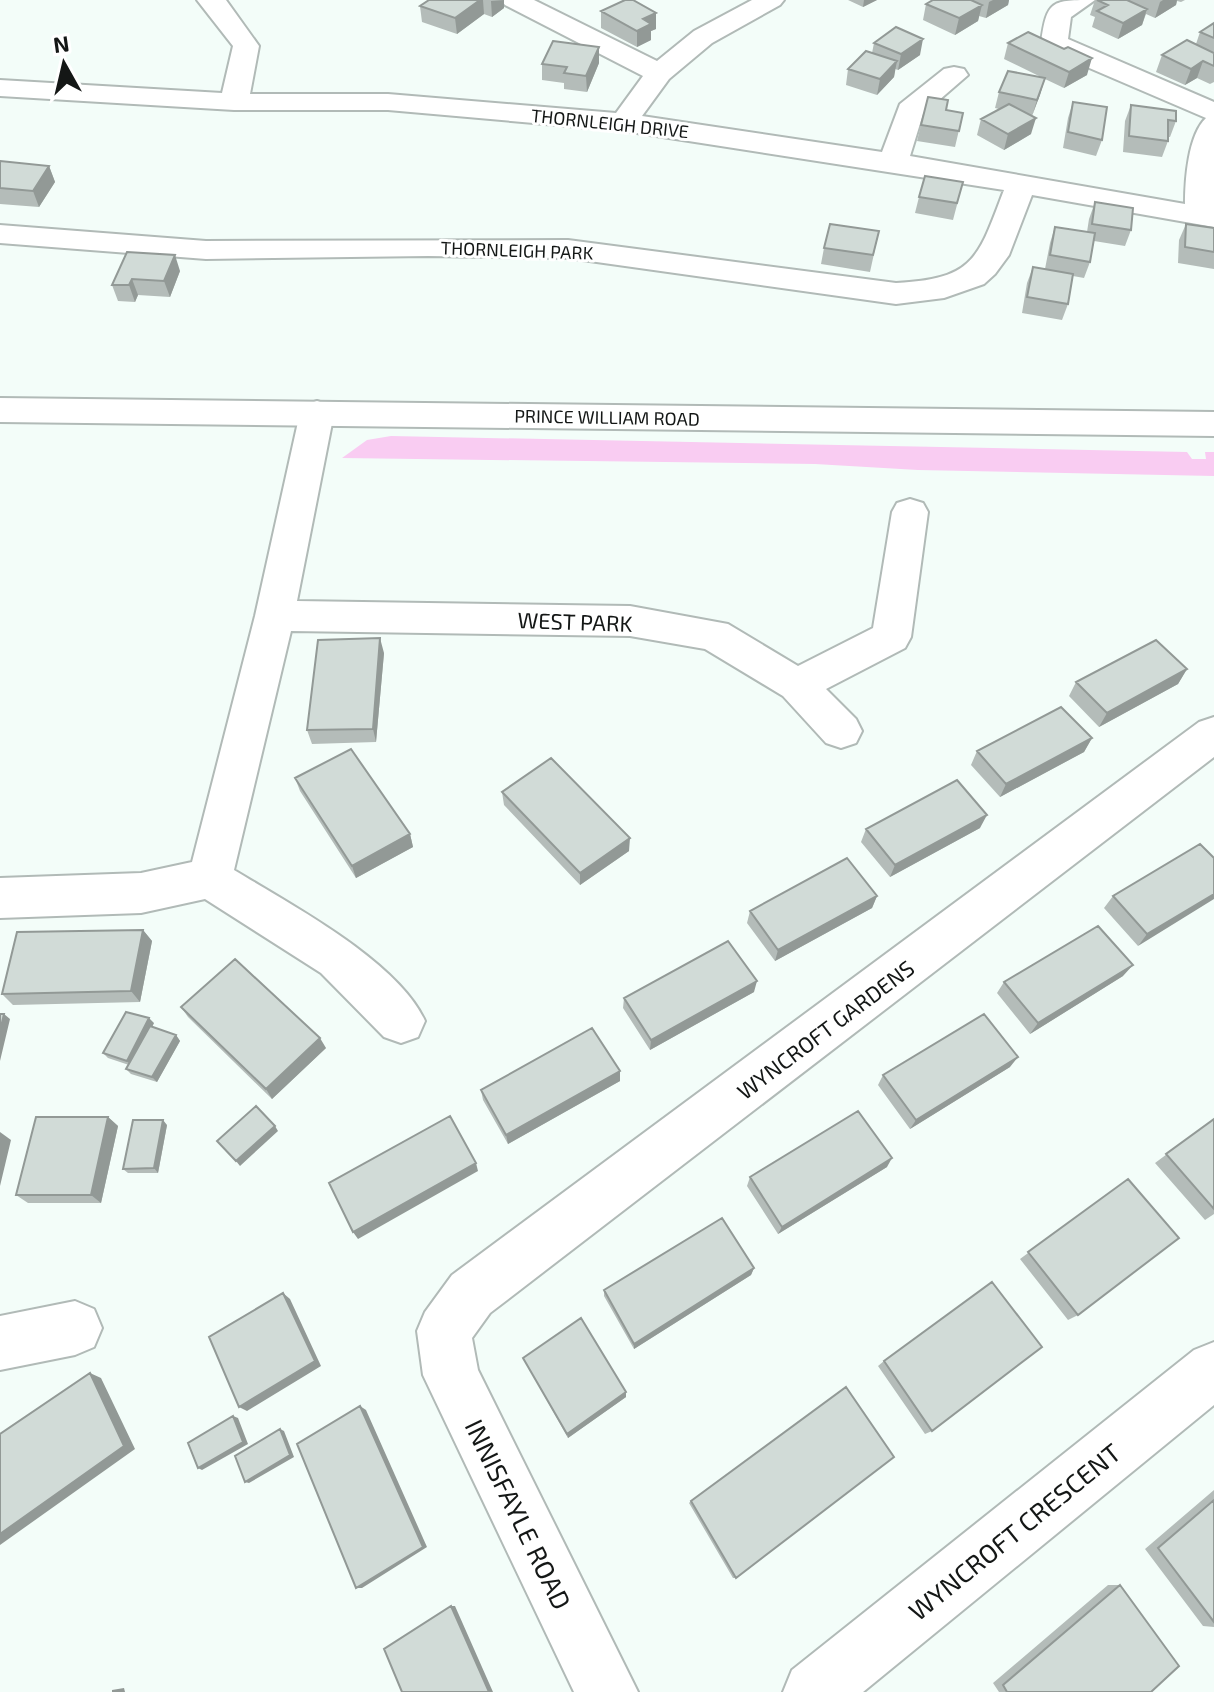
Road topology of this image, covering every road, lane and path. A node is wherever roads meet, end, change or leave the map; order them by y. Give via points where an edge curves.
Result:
1 (210, 0) edge
2 (514, 0) edge
3 (771, 0) edge
4 (1082, 0) edge
5 (659, 73) junction
6 (954, 75) dead end
7 (0, 88) edge
8 (234, 102) junction
9 (1214, 112) edge
10 (624, 122) junction
11 (1214, 125) edge
12 (893, 162) junction
13 (1021, 185) junction
14 (1207, 217) edge
15 (0, 234) edge
16 (0, 410) edge
17 (317, 413) junction
18 (1214, 424) edge
19 (910, 512) dead end
20 (275, 616) junction
21 (797, 685) junction
22 (841, 731) dead end
23 (1214, 734) edge
24 (210, 878) junction
25 (0, 898) edge
26 (401, 1021) dead end
27 (75, 1328) dead end
28 (444, 1331) joint
29 (0, 1343) edge
30 (1214, 1370) edge
31 (607, 1692) edge
32 (814, 1692) edge

1 - 8 street via 246,46
2 - 5 street
3 - 5 street via 703,37
4 - 9 street via 1058,13 1054,43
5 - 10 street
6 - 12 street via 910,110
7 - 8 street, THORNLEIGH DRIVE
8 - 10 street, THORNLEIGH DRIVE via 388,102
10 - 12 street, THORNLEIGH DRIVE
11 - 14 street via 1200,171
12 - 13 street, THORNLEIGH DRIVE
13 - 14 street, THORNLEIGH DRIVE
13 - 15 street, THORNLEIGH PARK via 992,257 972,276 919,293 882,294 568,249 206,250
16 - 17 street, PRINCE WILLIAM ROAD
17 - 18 street, PRINCE WILLIAM ROAD
17 - 20 street
19 - 21 street via 891,637
20 - 21 street, WEST PARK via 630,621 714,635
20 - 24 street
21 - 22 street, WEST PARK
23 - 28 street, WYNCROFT GARDENS via 471,1294
24 - 25 street via 141,893
24 - 26 street via 337,958
27 - 29 street
28 - 31 street, INNISFAYLE ROAD via 451,1375
30 - 32 street, WYNCROFT CRESCENT

